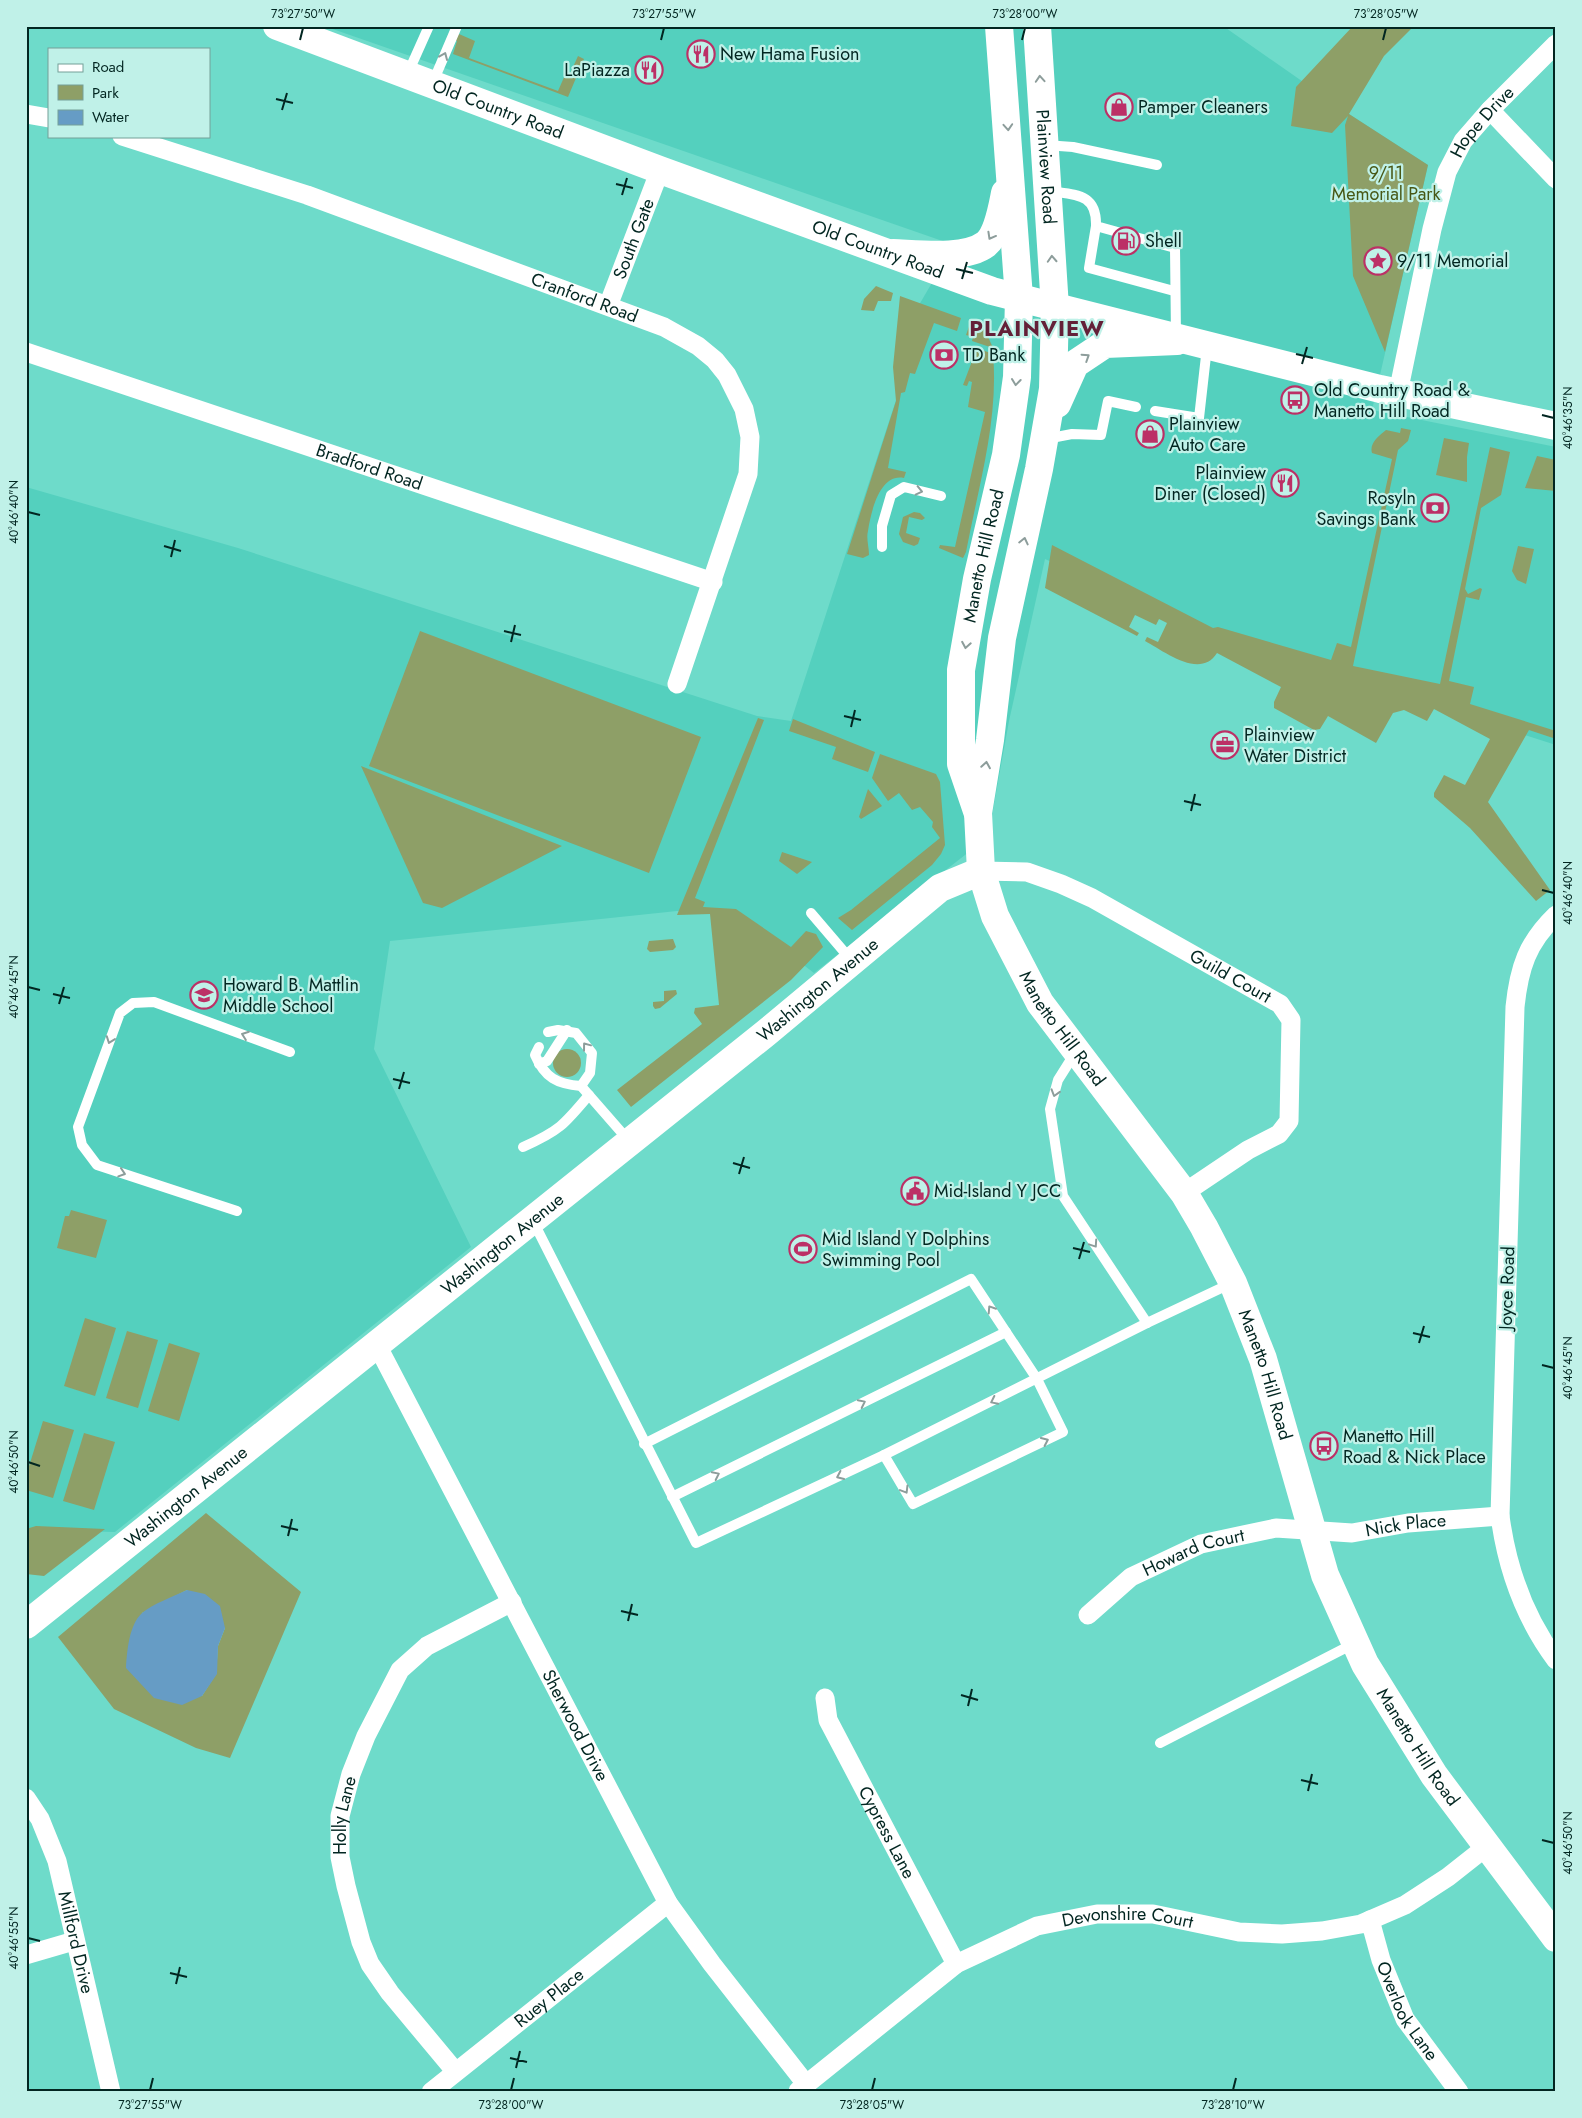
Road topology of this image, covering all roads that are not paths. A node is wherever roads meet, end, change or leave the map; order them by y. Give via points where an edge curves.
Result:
1 (277, 26) edge
2 (429, 26) edge
3 (457, 26) edge
4 (999, 26) edge
5 (1036, 26) edge
6 (1556, 44) edge
7 (419, 81) junction
8 (1490, 110) junction
9 (26, 114) edge
10 (48, 118) edge
11 (128, 138) edge
12 (1045, 145) junction
13 (1157, 165) dead end
14 (660, 170) junction
15 (1010, 172) junction
16 (1556, 179) edge
17 (1049, 191) junction
18 (1096, 226) junction
19 (1128, 235) junction
20 (1151, 241) junction
21 (1125, 246) dead end
22 (889, 252) junction
23 (1148, 252) dead end
24 (1174, 291) junction
25 (1019, 298) junction
26 (608, 306) junction
27 (1055, 308) junction
28 (1191, 340) junction
29 (26, 352) edge
30 (1398, 393) junction
31 (1136, 407) dead end
32 (1156, 411) dead end
33 (1556, 426) edge
34 (1045, 434) junction
35 (941, 496) dead end
36 (882, 547) dead end
37 (977, 580) junction
38 (713, 582) junction
39 (1013, 587) junction
40 (677, 684) dead end
41 (978, 813) junction
42 (981, 871) junction
43 (811, 913) dead end
44 (1556, 915) edge
45 (852, 961) junction
46 (567, 1030) junction
47 (548, 1032) dead end
48 (539, 1047) dead end
49 (1077, 1050) junction
50 (290, 1052) dead end
51 (538, 1064) junction
52 (581, 1086) junction
53 (588, 1095) junction
54 (630, 1142) junction
55 (523, 1147) dead end
56 (1184, 1193) junction
57 (237, 1211) dead end
58 (533, 1220) junction
59 (1233, 1283) junction
60 (1147, 1323) junction
61 (1006, 1332) junction
62 (378, 1345) junction
63 (1038, 1379) junction
64 (644, 1444) junction
65 (884, 1455) junction
66 (672, 1496) junction
67 (1500, 1516) junction
68 (1314, 1530) junction
69 (512, 1602) junction
70 (1088, 1615) dead end
71 (26, 1625) edge
72 (1356, 1643) junction
73 (1556, 1660) edge
74 (824, 1698) dead end
75 (1160, 1743) dead end
76 (26, 1798) edge
77 (1486, 1846) junction
78 (668, 1903) junction
79 (1370, 1920) junction
80 (1556, 1938) edge
81 (74, 1941) junction
82 (26, 1955) edge
83 (956, 1964) junction
84 (455, 2071) junction
85 (801, 2088) edge
86 (1456, 2091) edge
87 (111, 2092) edge
88 (431, 2092) edge

1 - 7 main road, Old Country Road
2 - 7 lane
7 -> 3 lane
4 -> 15 main road, Plainview Road
12 -> 5 main road, Plainview Road
6 - 8 street, Hope Drive
7 - 14 main road, Old Country Road
8 - 16 street
8 - 30 street, Hope Drive via 1463,141 1447,172
9 - 10 street
11 - 26 street, Cranford Road via 307,195
12 - 13 lane via 1073,147
12 - 17 main road, Plainview Road
14 - 22 main road, Old Country Road
14 - 26 street, South Gate
15 -> 22 main road via 1002,210 986,244 968,253
15 - 25 main road, Plainview Road
17 - 18 lane via 1074,194 1089,200 1097,210
27 -> 17 main road, Plainview Road
18 - 19 lane
18 - 24 lane via 1089,268 1141,279
19 - 20 lane
19 - 21 lane
20 - 23 lane
20 - 24 lane via 1175,248
22 - 25 main road, Old Country Road
24 - 28 lane
25 - 27 main road, Old Country Road
25 -> 37 main road, Manetto Hill Road via 1017,377 1006,455
26 - 38 street, Cranford Road via 664,327 698,346 727,376 744,409 750,437 748,474
27 - 28 main road, Old Country Road
27 - 34 main road, Manetto Hill Road via 1053,389
28 - 30 main road, Old Country Road
28 - 32 lane via 1199,418
34 -> 28 main road via 1075,364 1105,344
29 - 38 street, Bradford Road
30 - 33 main road, Old Country Road
31 - 34 lane via 1108,401 1101,435
39 -> 34 main road, Manetto Hill Road
36 -> 35 lane via 882,526 891,495 904,487
37 - 39 main road
37 -> 41 main road, Manetto Hill Road via 961,670 960,730 961,764
38 - 40 street, Cranford Road
41 -> 39 main road, Manetto Hill Road via 1002,638
41 - 42 main road, Manetto Hill Road
42 - 45 main road, Washington Avenue via 940,888
42 - 49 main road, Manetto Hill Road via 995,916 1040,1003
42 - 56 street, Guild Court via 1026,872 1092,898 1280,1004 1291,1020 1289,1121 1279,1134 1248,1150
43 - 45 lane
44 - 67 street, Joyce Road via 1528,950 1518,982 1515,1007
45 - 54 main road, Washington Avenue
46 - 47 lane
46 - 51 lane via 547,1061
52 -> 46 lane via 590,1073 592,1053 576,1033
48 - 51 lane via 535,1055
49 - 56 main road, Manetto Hill Road
49 -> 60 lane via 1058,1080 1050,1109 1063,1196
50 -> 57 lane via 154,1002 133,1003 120,1013 78,1127 82,1146 96,1165
51 - 52 lane via 547,1076 564,1084
52 - 53 lane
53 - 54 lane
53 - 55 lane via 554,1133
54 - 58 main road, Washington Avenue
56 - 59 main road, Manetto Hill Road
58 - 62 main road, Washington Avenue
58 - 64 lane
59 - 60 lane
59 - 68 main road, Manetto Hill Road via 1263,1359
60 - 63 lane
61 - 63 lane
61 -> 64 lane via 971,1278
66 -> 61 lane
62 - 69 street, Sherwood Drive
62 - 71 main road, Washington Avenue
63 -> 65 lane
65 -> 63 lane via 913,1504 1063,1432
64 - 66 lane
65 -> 66 lane via 696,1543
67 - 68 street, Nick Place via 1408,1523 1352,1533
67 - 73 street, Joyce Road via 1504,1549 1513,1580 1527,1612
68 - 70 street, Howard Court via 1276,1528 1201,1544 1131,1577
68 - 72 main road, Manetto Hill Road via 1325,1574
69 - 78 street, Sherwood Drive
69 - 84 street, Holly Lane via 427,1646 400,1670 366,1736 351,1774 340,1816 340,1857 361,1942 370,1964
72 - 75 lane
72 - 77 main road, Manetto Hill Road via 1365,1664 1434,1776
74 - 83 street, Cypress Lane via 828,1720
76 - 81 street, Millford Drive via 40,1819 57,1861
77 - 79 street, Devonshire Court via 1448,1877 1405,1905
77 - 80 main road, Manetto Hill Road
78 - 84 street, Ruey Place
78 - 85 street, Sherwood Drive
79 - 83 street, Devonshire Court via 1322,1931 1282,1934 1239,1932 1153,1914 1097,1914 1037,1926
79 - 86 street, Overlook Lane via 1381,1960 1405,2018
81 - 82 street
81 - 87 street, Millford Drive
83 - 85 street, Devonshire Court
84 - 88 street, Ruey Place

